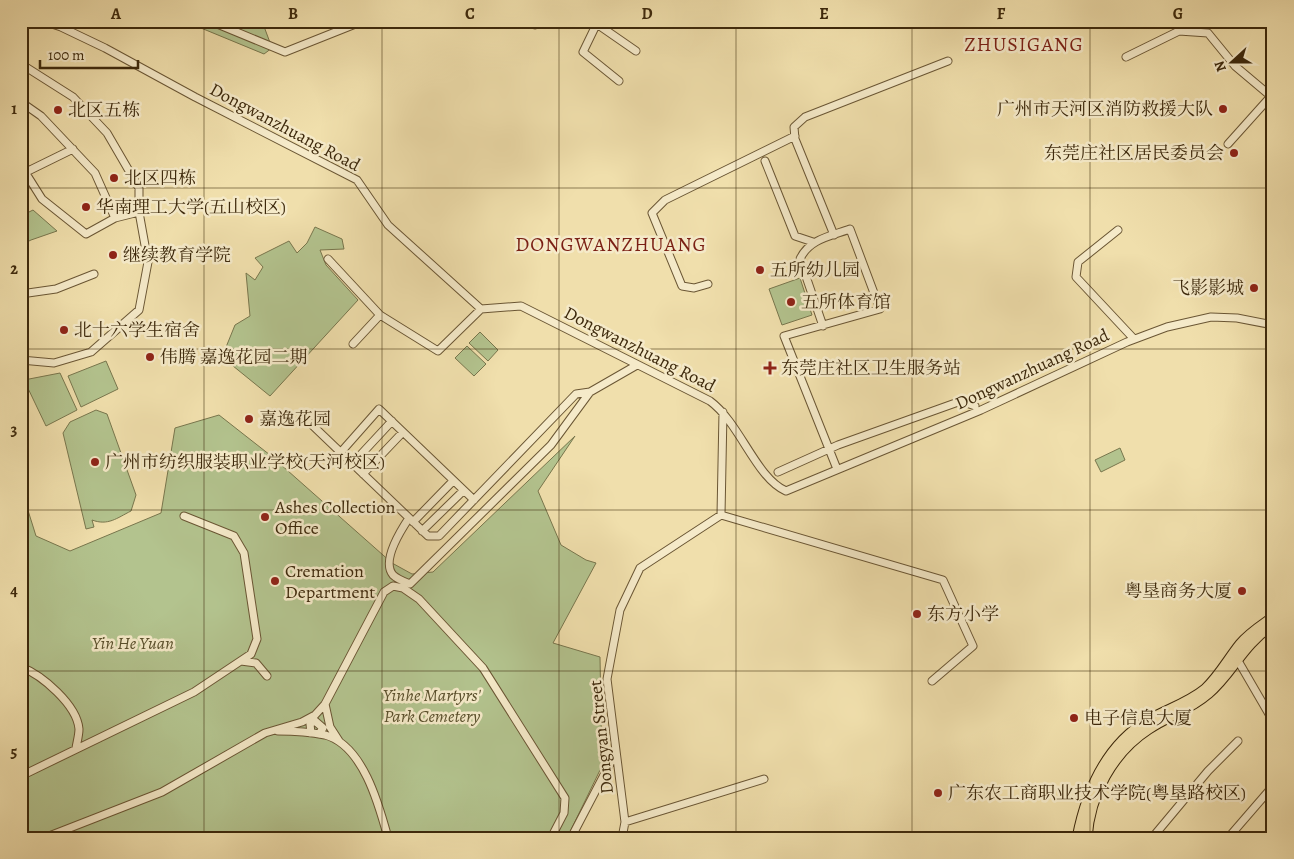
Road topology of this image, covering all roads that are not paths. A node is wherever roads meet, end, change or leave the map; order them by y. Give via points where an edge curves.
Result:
1 (43, 21) edge
2 (210, 21) edge
3 (363, 21) edge
4 (520, 21) edge
5 (541, 21) edge
6 (528, 22) edge
7 (598, 22) edge
8 (636, 51) dead end
9 (1126, 57) dead end
10 (948, 61) dead end
11 (21, 64) edge
12 (619, 81) dead end
13 (1272, 97) edge
14 (21, 102) edge
15 (21, 110) edge
16 (795, 136) junction
17 (1228, 144) dead end
18 (73, 149) junction
19 (765, 161) dead end
20 (23, 173) edge
21 (140, 212) junction
22 (114, 218) junction
23 (1118, 230) dead end
24 (834, 235) junction
25 (813, 242) junction
26 (328, 259) dead end
27 (94, 274) dead end
28 (708, 284) dead end
29 (21, 294) edge
30 (481, 309) junction
31 (380, 315) junction
32 (1273, 325) edge
33 (823, 326) junction
34 (1134, 340) junction
35 (354, 344) dead end
36 (21, 360) edge
37 (637, 365) junction
38 (590, 392) junction
39 (975, 406) dead end
40 (723, 412) junction
41 (310, 422) dead end
42 (392, 422) junction
43 (403, 432) junction
44 (830, 449) junction
45 (341, 452) junction
46 (352, 463) junction
47 (838, 469) junction
48 (778, 472) dead end
49 (363, 474) junction
50 (453, 481) junction
51 (463, 491) junction
52 (474, 500) junction
53 (721, 515) junction
54 (184, 516) dead end
55 (411, 520) junction
56 (422, 531) junction
57 (1273, 618) edge
58 (1273, 626) edge
59 (1237, 659) junction
60 (241, 661) junction
61 (21, 667) edge
62 (267, 676) dead end
63 (932, 681) dead end
64 (325, 704) junction
65 (312, 720) junction
66 (1273, 721) edge
67 (270, 731) junction
68 (311, 733) junction
69 (319, 734) junction
70 (1238, 741) dead end
71 (342, 745) junction
72 (76, 748) junction
73 (617, 750) junction
74 (21, 776) edge
75 (764, 779) dead end
76 (1273, 786) edge
77 (625, 822) junction
78 (44, 838) edge
79 (388, 838) edge
80 (551, 838) edge
81 (571, 838) edge
82 (622, 838) edge
83 (1077, 838) edge
84 (1086, 838) edge
85 (1152, 838) edge
86 (1228, 838) edge

1 - 30 street, Dongwanzhuang Road via 105,48 357,180 388,225
2 - 3 street via 285,52
4 - 6 street
5 - 6 street via 535,25
7 - 8 street
7 - 12 street via 583,52
9 - 13 street via 1179,31 1208,32 1235,66
10 - 16 street via 805,117 794,127
11 - 21 street via 74,97 106,133 138,188
13 - 17 street
14 - 18 street via 41,116
15 - 20 street
16 - 24 street
16 - 28 street via 665,200 652,213 682,286 694,288
18 - 20 street
18 - 22 street via 95,173
19 - 25 street via 795,236
20 - 22 street via 42,199 86,234
21 - 22 street
21 - 36 street via 148,262 139,310 91,352 54,363
23 - 34 street via 1078,262 1076,277
24 - 25 street
24 - 33 street via 850,229 880,310
25 - 33 street via 800,259
26 - 31 street
27 - 29 street via 56,289
30 - 31 street via 438,351
30 - 37 street, Dongwanzhuang Road via 521,306
31 - 35 street
32 - 34 street, Dongwanzhuang Road via 1237,318 1202,318
33 - 44 street via 784,336
34 - 47 street, Dongwanzhuang Road via 992,405
37 - 38 street
37 - 40 street, Dongwanzhuang Road via 702,397
38 - 52 street via 576,394
38 - 55 street via 551,445 410,584 394,576 390,570 392,546
39 - 44 street via 961,401
40 - 47 street, Dongwanzhuang Road via 767,476 780,489 792,490
40 - 53 street
41 - 45 street
42 - 43 street
42 - 45 street via 379,409
42 - 46 street
43 - 49 street
43 - 50 street
44 - 47 street
44 - 48 street
45 - 46 street
46 - 49 street
49 - 55 street
50 - 51 street
50 - 55 street
51 - 52 street
51 - 56 street
52 - 56 street via 440,536 428,536
53 - 63 street via 943,580 973,646
53 - 73 street, Dongyan Street via 640,568 620,610 607,679
54 - 60 street via 234,536 244,553 257,639 251,654
55 - 56 street
57 - 83 main road via 1242,642 1206,688 1148,720 1123,741 1110,756 1088,795
58 - 59 main road via 1250,643
59 - 66 street
59 - 84 main road via 1208,694 1148,729 1115,761 1096,796
60 - 62 street via 256,663
60 - 72 street via 194,692
61 - 72 street via 45,680 72,709 79,728
64 - 65 street
64 - 71 street via 330,727
64 - 80 street via 384,592 393,586 403,588 419,599 483,668 565,798 564,813
65 - 67 street
65 - 68 street
65 - 69 street via 322,728
67 - 68 street
67 - 78 street via 162,792
68 - 69 street
69 - 71 street
70 - 85 street via 1208,771
71 - 79 street via 367,774
72 - 74 street
73 - 77 street, Dongyan Street
73 - 81 street
75 - 77 street
76 - 86 street
77 - 82 street, Dongyan Street

